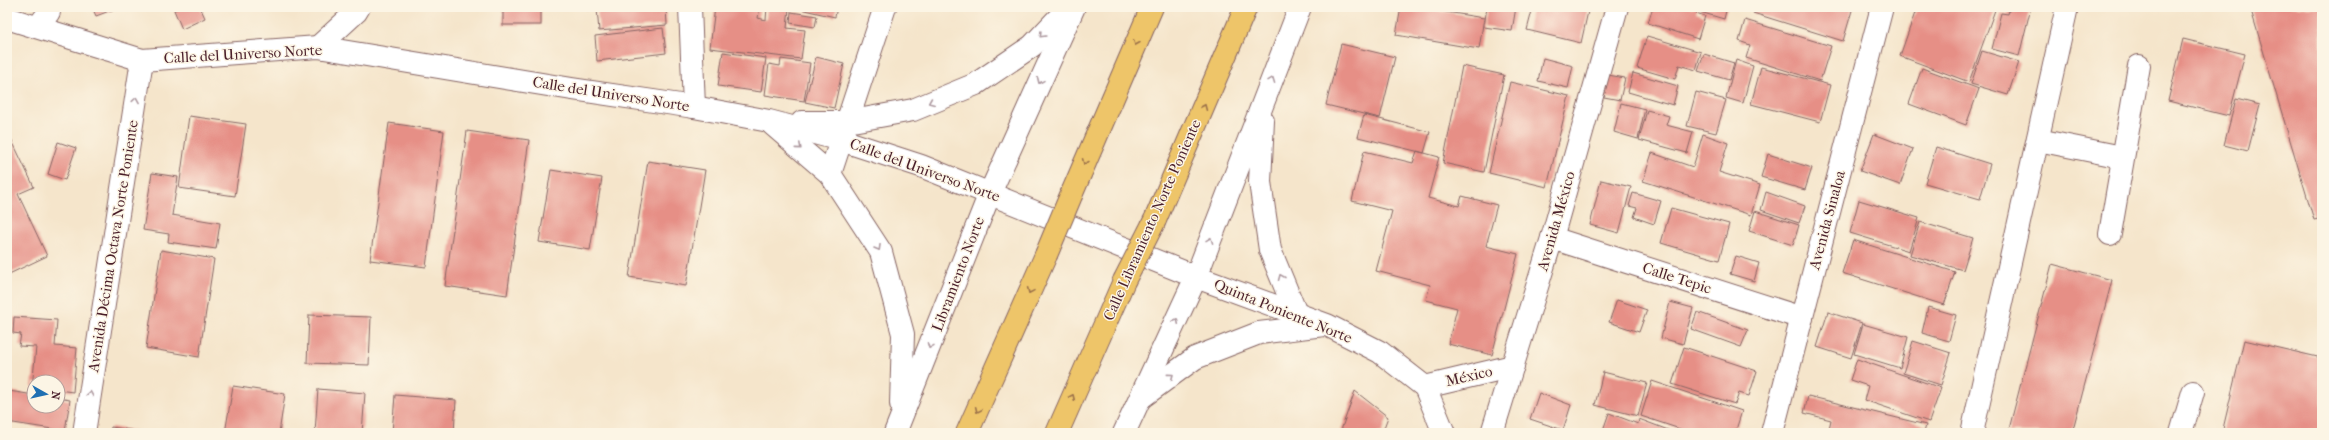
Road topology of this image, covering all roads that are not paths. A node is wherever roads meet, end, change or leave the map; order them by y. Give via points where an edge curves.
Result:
1 (49, 7) edge
2 (359, 7) edge
3 (690, 7) edge
4 (885, 7) edge
5 (1069, 7) edge
6 (1074, 7) edge
7 (1152, 7) edge
8 (1246, 7) edge
9 (1300, 7) edge
10 (1617, 7) edge
11 (1882, 7) edge
12 (2067, 7) edge
13 (7, 18) edge
14 (38, 27) junction
15 (318, 47) junction
16 (142, 60) junction
17 (2139, 66) dead end
18 (1264, 100) junction
19 (694, 106) junction
20 (769, 121) junction
21 (844, 131) junction
22 (2038, 140) junction
23 (2122, 157) junction
24 (830, 174) junction
25 (990, 193) junction
26 (2110, 234) dead end
27 (1552, 238) junction
28 (1196, 277) junction
29 (1296, 314) junction
30 (1802, 318) junction
31 (1328, 325) junction
32 (1512, 366) junction
33 (1425, 386) junction
34 (2193, 392) dead end
35 (1140, 399) junction
36 (898, 426) edge
37 (84, 433) edge
38 (967, 433) edge
39 (1057, 433) edge
40 (1124, 433) edge
41 (1444, 433) edge
42 (1492, 433) edge
43 (1772, 433) edge
44 (1972, 433) edge
45 (2181, 433) edge

1 - 14 street via 49,12
2 - 15 street
3 - 19 street
4 - 21 street
5 -> 21 street via 1032,46 976,84 913,110
6 -> 25 street, Libramiento Norte
7 -> 38 highway, bridge
39 -> 8 highway, Calle Libramiento Norte Poniente, bridge via 1124,281 1155,220
18 -> 9 street
10 - 27 street, Avenida México
11 - 30 street, Avenida Sinaloa
12 - 22 street
13 - 14 street, Calle del Universo Norte
14 - 16 street, Calle del Universo Norte
15 - 16 street, Calle del Universo Norte
15 - 19 street, Calle del Universo Norte via 564,88
37 -> 16 street, Avenida Décima Octava Norte Poniente
17 - 23 street
28 -> 18 street
29 -> 18 street via 1270,250 1260,182
19 - 20 street, Calle del Universo Norte
20 - 21 street, Calle del Universo Norte
20 -> 24 street
21 - 24 street
21 - 25 street, Calle del Universo Norte via 921,166
22 - 23 street
22 - 44 street
23 - 26 street
24 -> 36 street via 881,252 903,334
25 - 28 street, Calle del Universo Norte
25 -> 36 street, Libramiento Norte
27 - 30 street, Calle Tepic
27 - 32 street, Avenida México
28 - 29 street, Quinta Poniente Norte
35 -> 28 street
29 - 31 street, Quinta Poniente Norte
30 - 43 street, Avenida Sinaloa
31 - 33 street, Quinta Poniente Norte via 1380,352
35 -> 31 street via 1195,358 1259,333
32 - 33 street, México
32 - 42 street, Avenida México
33 - 41 street
34 - 45 street
35 - 40 street

